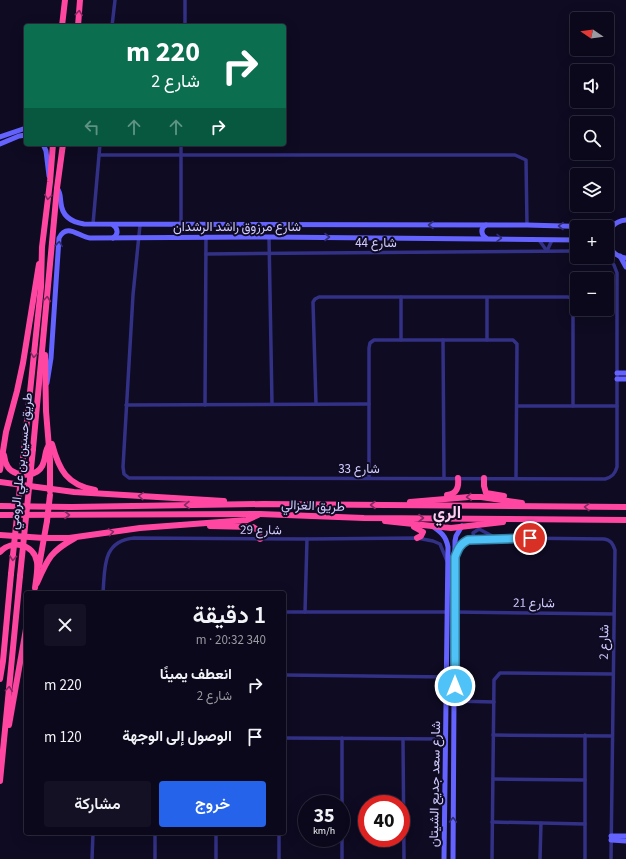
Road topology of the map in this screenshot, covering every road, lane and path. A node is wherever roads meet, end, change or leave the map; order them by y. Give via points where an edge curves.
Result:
1 (65, 0) edge
2 (80, 0) edge
3 (114, 0) edge
4 (185, 0) edge
5 (62, 24) edge
6 (78, 24) edge
7 (112, 24) edge
8 (185, 24) edge
9 (24, 129) edge
10 (15, 135) junction
11 (24, 136) edge
12 (0, 137) edge
13 (0, 144) edge
14 (44, 146) edge
15 (53, 146) edge
16 (63, 146) edge
17 (100, 146) edge
18 (181, 146) edge
19 (181, 154) junction
20 (99, 155) junction
21 (50, 182) junction
22 (57, 188) junction
23 (626, 220) edge
24 (84, 224) junction
25 (93, 224) junction
26 (614, 224) edge
27 (113, 225) junction
28 (140, 225) junction
29 (181, 225) junction
30 (311, 225) junction
31 (487, 225) junction
32 (527, 225) junction
33 (570, 226) edge
34 (78, 234) junction
35 (206, 237) junction
36 (269, 237) junction
37 (310, 237) junction
38 (113, 238) junction
39 (139, 238) junction
40 (486, 238) junction
41 (538, 239) junction
42 (553, 239) junction
43 (570, 240) edge
44 (42, 247) junction
45 (570, 250) edge
46 (547, 251) junction
47 (614, 252) edge
48 (269, 253) junction
49 (206, 254) junction
50 (620, 256) junction
51 (626, 258) edge
52 (613, 264) edge
53 (626, 267) edge
54 (401, 297) junction
55 (487, 298) junction
56 (45, 313) junction
57 (400, 340) junction
58 (443, 340) junction
59 (487, 340) junction
60 (626, 373) edge
61 (617, 376) junction
62 (626, 379) edge
63 (45, 394) junction
64 (272, 404) junction
65 (316, 404) junction
66 (369, 404) junction
67 (126, 405) junction
68 (205, 405) junction
69 (517, 406) junction
70 (573, 406) junction
71 (616, 406) junction
72 (47, 428) junction
73 (6, 432) junction
74 (0, 441) edge
75 (49, 445) junction
76 (0, 470) edge
77 (369, 478) junction
78 (444, 478) junction
79 (458, 478) junction
80 (484, 478) junction
81 (516, 478) junction
82 (0, 482) edge
83 (50, 492) junction
84 (120, 494) junction
85 (425, 500) junction
86 (516, 502) junction
87 (263, 504) junction
88 (386, 505) junction
89 (0, 506) edge
90 (535, 506) junction
91 (626, 507) edge
92 (260, 514) junction
93 (0, 515) edge
94 (364, 518) junction
95 (535, 519) junction
96 (626, 520) edge
97 (198, 524) junction
98 (404, 524) junction
99 (431, 526) junction
100 (462, 526) junction
101 (0, 535) edge
102 (78, 537) junction
103 (44, 538) junction
104 (417, 538) junction
105 (260, 539) junction
106 (307, 539) junction
107 (478, 539) junction
108 (496, 539) junction
109 (0, 552) edge
110 (455, 557) junction
111 (447, 562) junction
112 (447, 583) junction
113 (455, 584) junction
114 (35, 591) edge
115 (103, 591) edge
116 (447, 602) junction
117 (455, 603) junction
118 (286, 612) edge
119 (305, 612) junction
120 (447, 612) junction
121 (455, 612) junction
122 (613, 614) junction
123 (24, 640) edge
124 (612, 674) junction
125 (286, 675) edge
126 (447, 676) junction
127 (0, 679) edge
128 (455, 701) junction
129 (494, 702) junction
130 (493, 735) junction
131 (585, 735) junction
132 (611, 736) junction
133 (286, 738) edge
134 (342, 738) junction
135 (403, 739) junction
136 (446, 739) junction
137 (4, 741) junction
138 (493, 779) junction
139 (585, 780) junction
140 (0, 781) edge
141 (492, 822) junction
142 (541, 823) junction
143 (585, 824) junction
144 (93, 835) edge
145 (155, 835) edge
146 (216, 835) edge
147 (279, 835) edge
148 (626, 836) edge
149 (611, 838) junction
150 (445, 840) junction
151 (453, 840) junction
152 (626, 841) edge
153 (444, 856) edge
154 (452, 856) edge
155 (92, 859) edge
156 (155, 859) edge
157 (216, 859) edge
158 (279, 859) edge
159 (342, 859) edge
160 (404, 859) edge
161 (492, 859) edge
162 (540, 859) edge
163 (585, 859) edge
164 (611, 859) edge

1 - 5 highway
6 -> 2 highway
3 - 7 street
4 - 8 street
9 - 10 street
10 - 11 street
10 - 12 street
10 - 13 street
14 - 21 street
15 - 21 highway, طريق حسين بن علي الرومي
16 - 22 highway, طريق حسين بن علي الرومي
17 - 20 street
18 - 19 street
19 - 20 street
19 - 29 street
19 - 32 street via 515,155 526,160
20 - 25 street
21 -> 44 highway, طريق حسين بن علي الرومي
22 - 24 street, شارع مرزوق راشد الرشدان via 64,214 74,222
56 -> 22 highway, طريق حسين بن علي الرومي
23 - 26 street, شارع مرزوق راشد الرشدان
24 - 25 street, شارع مرزوق راشد الرشدان
24 - 34 street via 79,228
25 - 27 street, شارع مرزوق راشد الرشدان
27 - 28 street, شارع مرزوق راشد الرشدان
27 - 38 street via 117,232
28 - 29 street, شارع مرزوق راشد الرشدان
28 - 39 street
29 - 30 street, شارع مرزوق راشد الرشدان
31 -> 30 street, شارع مرزوق راشد الرشدان
30 - 37 street via 315,234
31 - 32 street, شارع مرزوق راشد الرشدان
31 - 40 street via 482,231
33 -> 32 street, شارع مرزوق راشد الرشدان
34 - 38 street, شارع مرزوق راشد الرشدان via 85,237
63 -> 34 street, شارع مرزوق راشد الرشدان via 51,358 59,238 67,230
35 - 36 street, شارع مرزوق راشد الرشدان
35 - 39 street, شارع مرزوق راشد الرشدان
35 - 49 street
36 - 37 street, شارع مرزوق راشد الرشدان
36 - 48 street
37 -> 40 street, شارع مرزوق راشد الرشدان
38 - 39 street, شارع مرزوق راشد الرشدان
39 - 67 street
40 -> 41 street, شارع مرزوق راشد الرشدان
41 - 42 street, شارع مرزوق راشد الرشدان
41 - 46 street
42 - 43 street, شارع مرزوق راشد الرشدان
42 - 46 street
44 - 73 highway via 23,364
44 -> 127 highway, طريق حسين بن علي الرومي, bridge via 41,287
45 - 46 street, شارع 44
46 - 48 street, شارع 44
47 - 50 street
48 - 49 street, شارع 44
48 - 64 street
49 - 68 street
50 - 51 street
50 - 53 street
52 - 61 street via 617,273
54 - 55 street
54 - 57 street
54 - 65 street via 315,299 313,302
55 - 59 street
55 - 70 street via 573,299
56 - 63 highway
137 -> 56 highway, طريق حسين بن علي الرومي, bridge
57 - 58 street
57 - 66 street via 374,340 370,343
58 - 59 street
58 - 78 street
59 - 69 street via 513,340 517,344
60 - 61 street
61 - 62 street
61 - 71 street
63 - 72 highway
64 - 65 street
64 - 68 street
65 - 66 street
66 - 77 street
67 - 68 street
67 - 77 street, شارع 33 via 123,470 126,476
69 - 70 street
69 - 81 street
70 - 71 street
71 - 81 street, شارع 33 via 617,467 613,475 605,479
72 - 75 highway
72 - 84 highway via 58,463 69,480 84,488
73 - 74 highway
73 - 75 highway via 8,436 4,459 10,469 17,474 31,475 38,471 44,463
73 - 76 highway
75 - 83 highway
77 - 78 street, شارع 33
78 - 79 street, شارع 33
79 - 80 street, شارع 33
79 - 85 highway via 458,489 453,495
80 - 81 street, شارع 33
80 - 86 highway via 486,493 509,497
82 - 83 highway
83 - 84 highway
83 - 103 highway, bridge
87 -> 84 highway
86 -> 85 highway via 469,496
85 - 88 highway
86 - 90 highway
88 -> 87 highway, طريق الغزالي
87 -> 89 highway, طريق الغزالي via 71,508
88 - 90 highway, طريق الغزالي
91 -> 90 highway, طريق الغزالي
93 -> 92 highway, طريق الغزالي
92 - 94 highway, طريق الغزالي
92 - 97 highway via 247,520
94 -> 95 highway, طريق الغزالي
94 - 98 highway
95 - 96 highway, طريق الغزالي
95 - 100 highway
102 -> 97 highway via 140,528
97 - 105 highway via 215,527 253,527 259,531
98 - 99 highway
98 - 104 highway via 421,530 423,534
99 - 100 highway
99 - 111 street, شارع سعد جديع الشيتان via 445,538 448,547
100 - 110 street, شارع سعد جديع الشيتان via 456,536
101 - 103 highway
102 - 103 highway
102 - 114 highway via 60,546 52,554 45,564
103 - 114 highway
104 - 106 street, شارع 29
104 - 111 street, شارع 29 via 440,544
105 - 106 street, شارع 29
105 - 115 street, شارع 29 via 127,538 115,545 107,556
106 - 119 street
107 - 108 street, شارع 2
107 - 108 street, شارع 2 via 474,538 473,533 479,529
107 - 110 street, شارع 2 via 462,543
108 - 122 street, شارع 2 via 610,541 615,550
109 - 114 highway via 16,544 31,550 37,565
110 - 113 street, شارع سعد جديع الشيتان
111 - 112 street, شارع سعد جديع الشيتان
112 - 113 street via 451,587
112 - 116 street, شارع سعد جديع الشيتان
113 - 117 street, شارع سعد جديع الشيتان
116 - 117 street via 452,598
116 - 120 street, شارع سعد جديع الشيتان
117 - 121 street, شارع سعد جديع الشيتان
118 - 119 street
119 - 120 street
120 - 126 street, شارع سعد جديع الشيتان
121 - 122 street, شارع 21
121 - 128 street, شارع سعد جديع الشيتان
122 - 124 street, شارع 2
123 - 137 highway
124 - 129 street via 500,673 494,680
124 - 132 street, شارع 2
125 - 126 street
126 - 136 street, شارع سعد جديع الشيتان
128 - 129 street
151 -> 128 street, شارع سعد جديع الشيتان
129 - 130 street
130 - 131 street
130 - 138 street
131 - 132 street
131 - 139 street
132 - 149 street, شارع 2
133 - 134 street
134 - 135 street
134 - 159 street
135 - 136 street
135 - 160 street
136 - 150 street, شارع سعد جديع الشيتان
137 - 140 highway, طريق حسين بن علي الرومي
138 - 139 street
138 - 141 street
139 - 143 street
141 - 142 street
141 - 161 street
142 - 143 street
142 - 162 street
143 - 163 street
144 - 155 street
145 - 156 street
146 - 157 street
147 - 158 street
148 - 149 street
149 - 152 street
149 - 164 street, شارع 2
150 - 151 street via 448,843
150 - 153 street, شارع سعد جديع الشيتان
151 - 154 street, شارع سعد جديع الشيتان
153 - 154 street via 448,851

